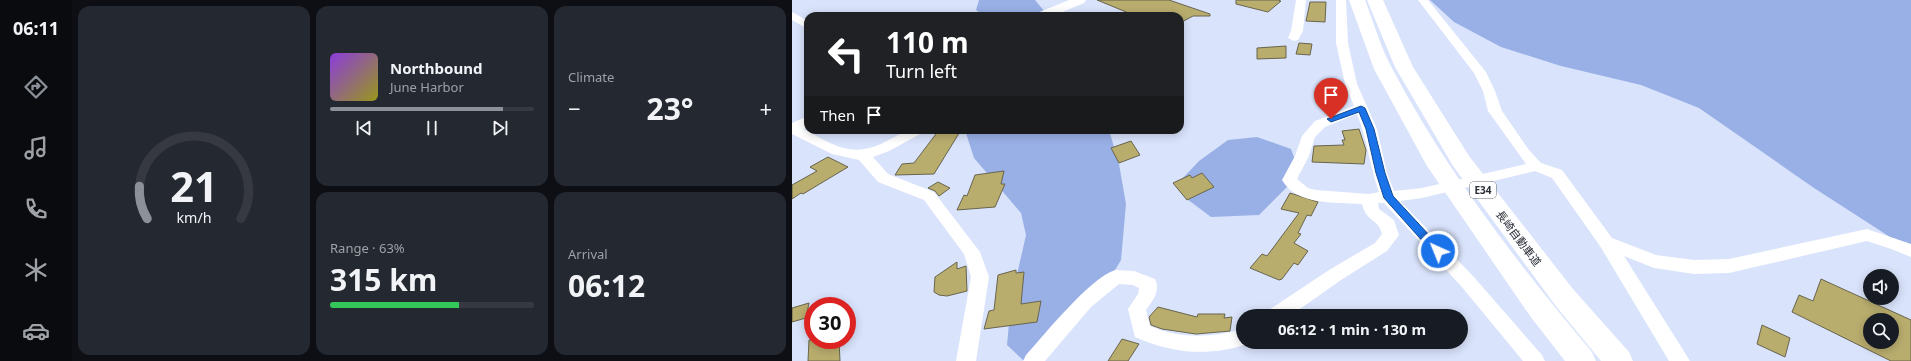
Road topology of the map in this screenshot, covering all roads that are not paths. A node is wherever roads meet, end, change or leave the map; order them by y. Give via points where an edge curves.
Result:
1 (1080, 0) edge
2 (1301, 0) edge
3 (1341, 0) edge
4 (1357, 0) edge
5 (1375, 0) edge
6 (1423, 0) edge
7 (1052, 12) edge
8 (792, 15) edge
9 (804, 23) edge
10 (1294, 38) dead end
11 (1361, 108) junction
12 (804, 123) edge
13 (792, 129) edge
14 (910, 134) edge
15 (863, 155) junction
16 (1529, 168) junction
17 (1389, 198) junction
18 (1369, 199) junction
19 (1606, 242) junction
20 (1911, 251) edge
21 (1286, 309) edge
22 (1236, 339) edge
23 (966, 361) edge
24 (1033, 361) edge
25 (1535, 361) edge
26 (1582, 361) edge
27 (1619, 361) edge
28 (1680, 361) edge

1 - 7 street
2 - 10 street
3 - 11 street via 1342,43 1351,84
4 - 26 highway, E34 via 1383,69 1438,166 1539,308
5 - 27 highway, 長崎自動車道 / E34 via 1404,67 1461,161 1564,297
6 - 16 street via 1480,72 1495,111 1524,153
8 - 9 street
11 - 17 street via 1370,129 1380,173
11 - 18 street via 1320,124 1309,136 1289,180 1304,192 1316,195
12 - 13 street
13 - 15 street via 842,153
14 - 15 street
15 - 23 street via 883,178 928,196 972,252 980,277
16 - 17 street
16 - 19 street via 1556,174
17 - 18 street
17 - 25 street via 1467,282
18 - 21 street via 1372,212 1388,224 1391,235 1381,246
19 - 20 street via 1654,261 1694,267 1729,266 1867,235
19 - 28 street
22 - 24 street via 1213,345 1191,345 1154,337 1142,331 1137,309 1147,296 1150,284 1134,278 1115,277 1085,302

